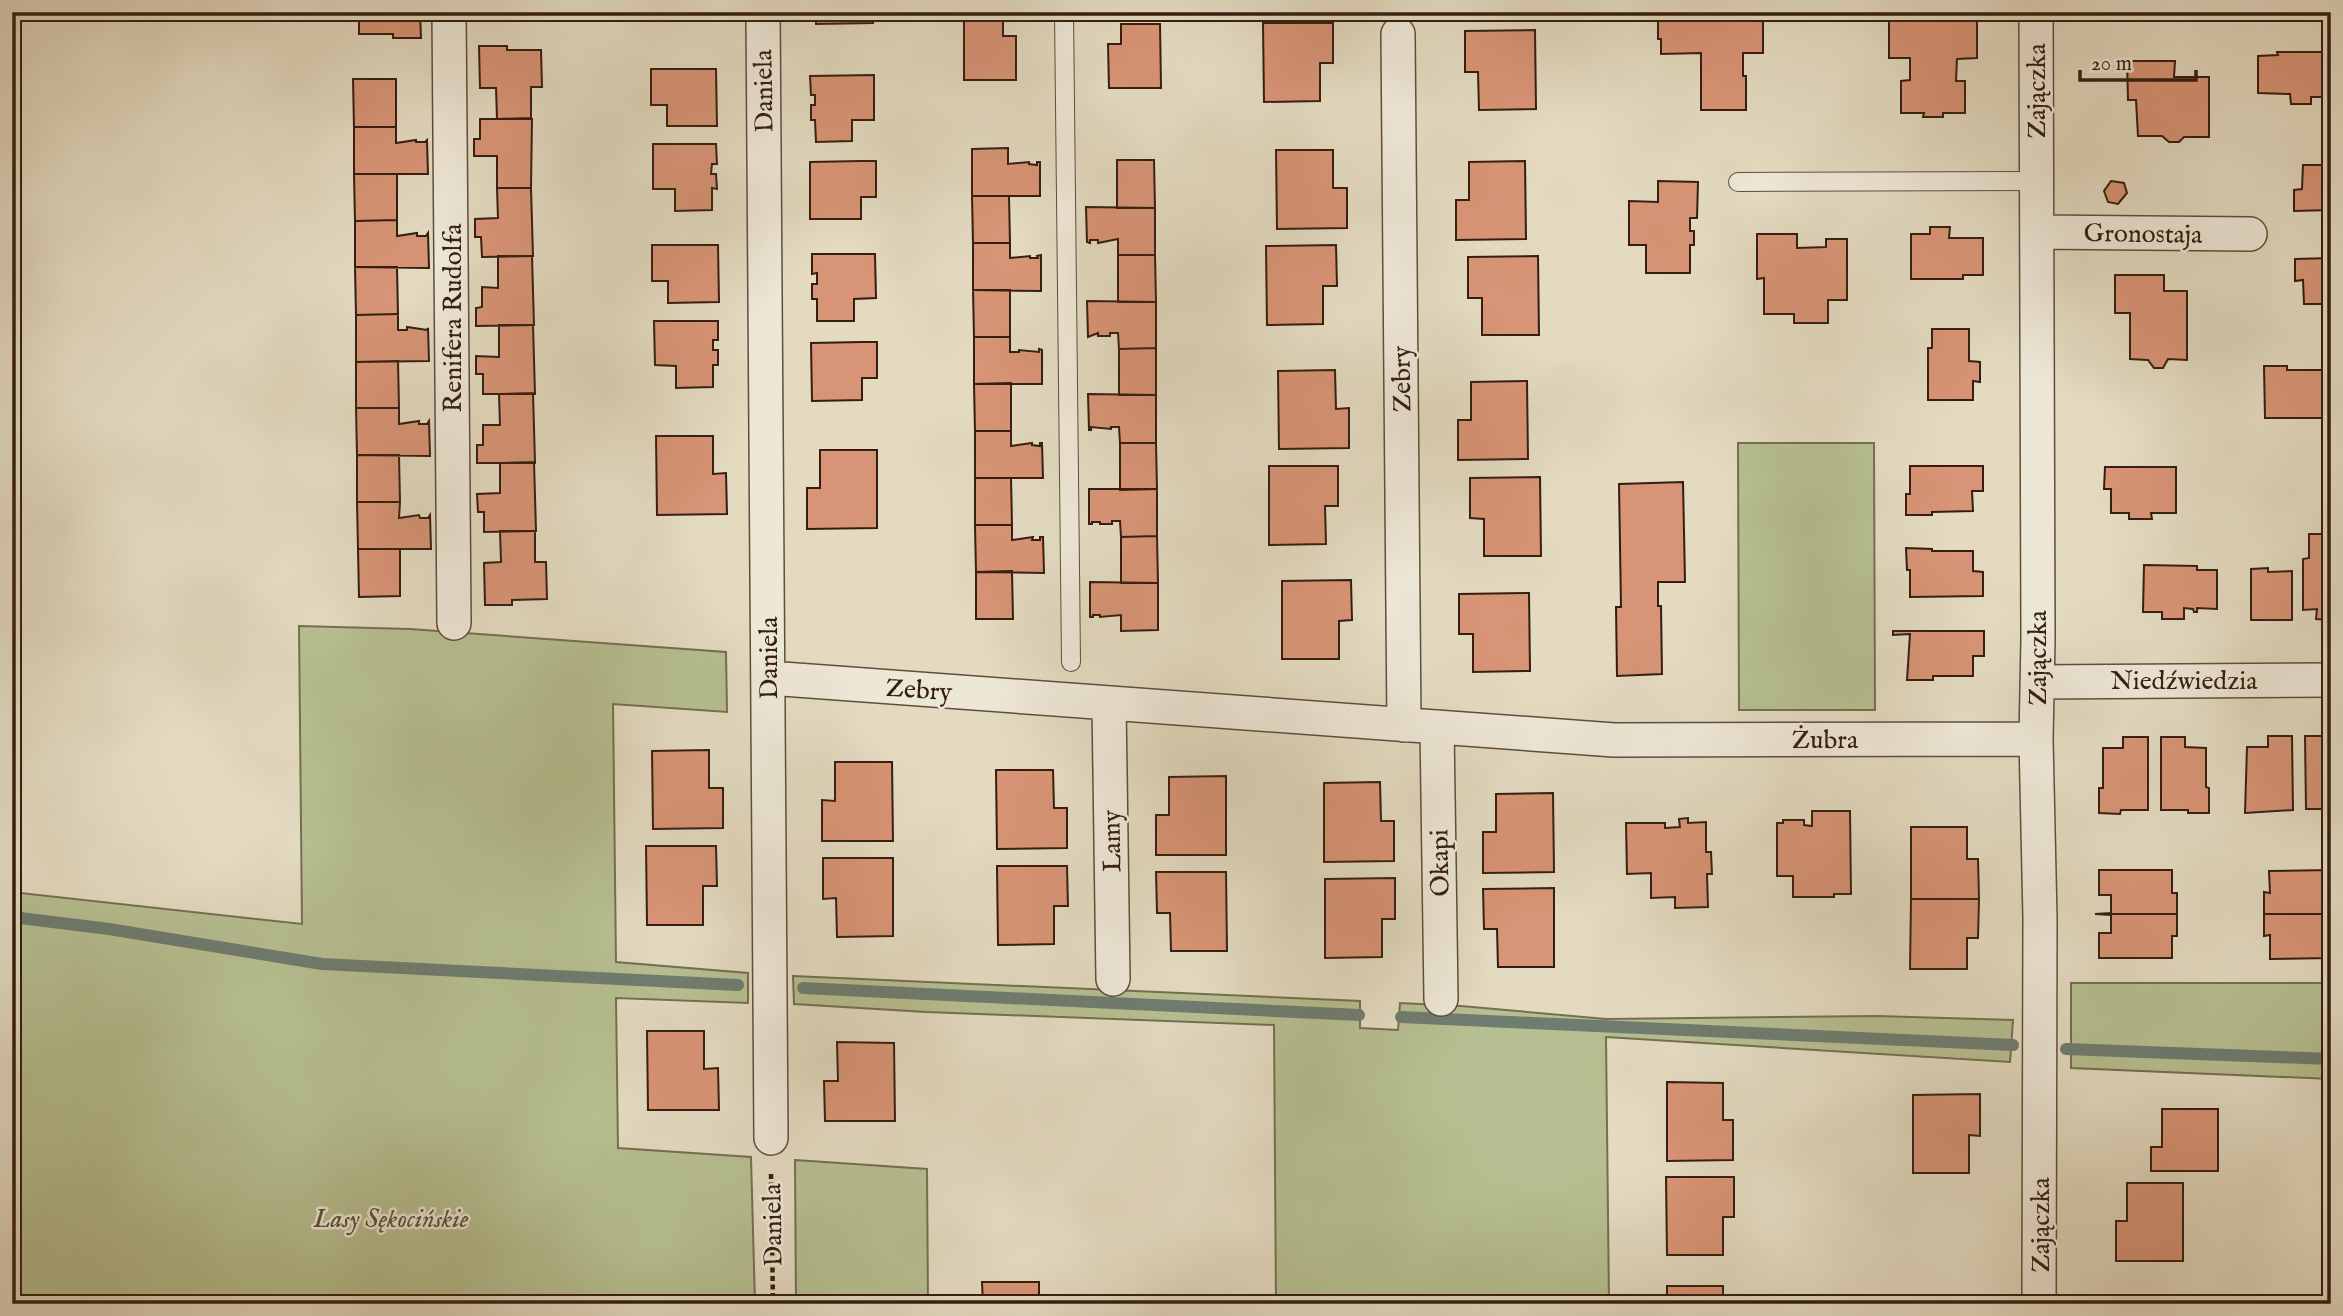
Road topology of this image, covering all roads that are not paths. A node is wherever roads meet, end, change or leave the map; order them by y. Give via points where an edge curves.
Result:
1 (449, 12) edge
2 (763, 12) edge
3 (1064, 12) edge
4 (2036, 12) edge
5 (1398, 34) dead end
6 (2037, 181) junction
7 (1738, 182) dead end
8 (2037, 232) junction
9 (2250, 234) dead end
10 (454, 623) dead end
11 (1070, 662) dead end
12 (769, 678) junction
13 (2331, 680) edge
14 (2038, 682) junction
15 (1109, 704) junction
16 (1404, 725) junction
17 (1437, 727) junction
18 (2036, 739) junction
19 (1614, 740) joint
20 (1113, 979) dead end
21 (1441, 999) dead end
22 (771, 1138) road end
23 (2039, 1304) edge

1 - 10 street, Renifera Rudolfa
2 - 12 street, Daniela
3 - 11 lane
4 - 6 street, Zajączka
5 - 16 street, Zebry
6 - 7 lane
6 - 8 street, Zajączka
8 - 9 street, Gronostaja
8 - 14 street, Zajączka
12 - 15 street, Zebry
12 - 22 street, Daniela
13 - 14 street, Niedźwiedzia
14 - 18 street, Zajączka
15 - 16 street, Zebry
15 - 20 street, Lamy
16 - 17 street, Zebry
17 - 19 street, Zebry
17 - 21 street, Okapi
18 - 19 street, Żubra
18 - 23 street, Zajączka

